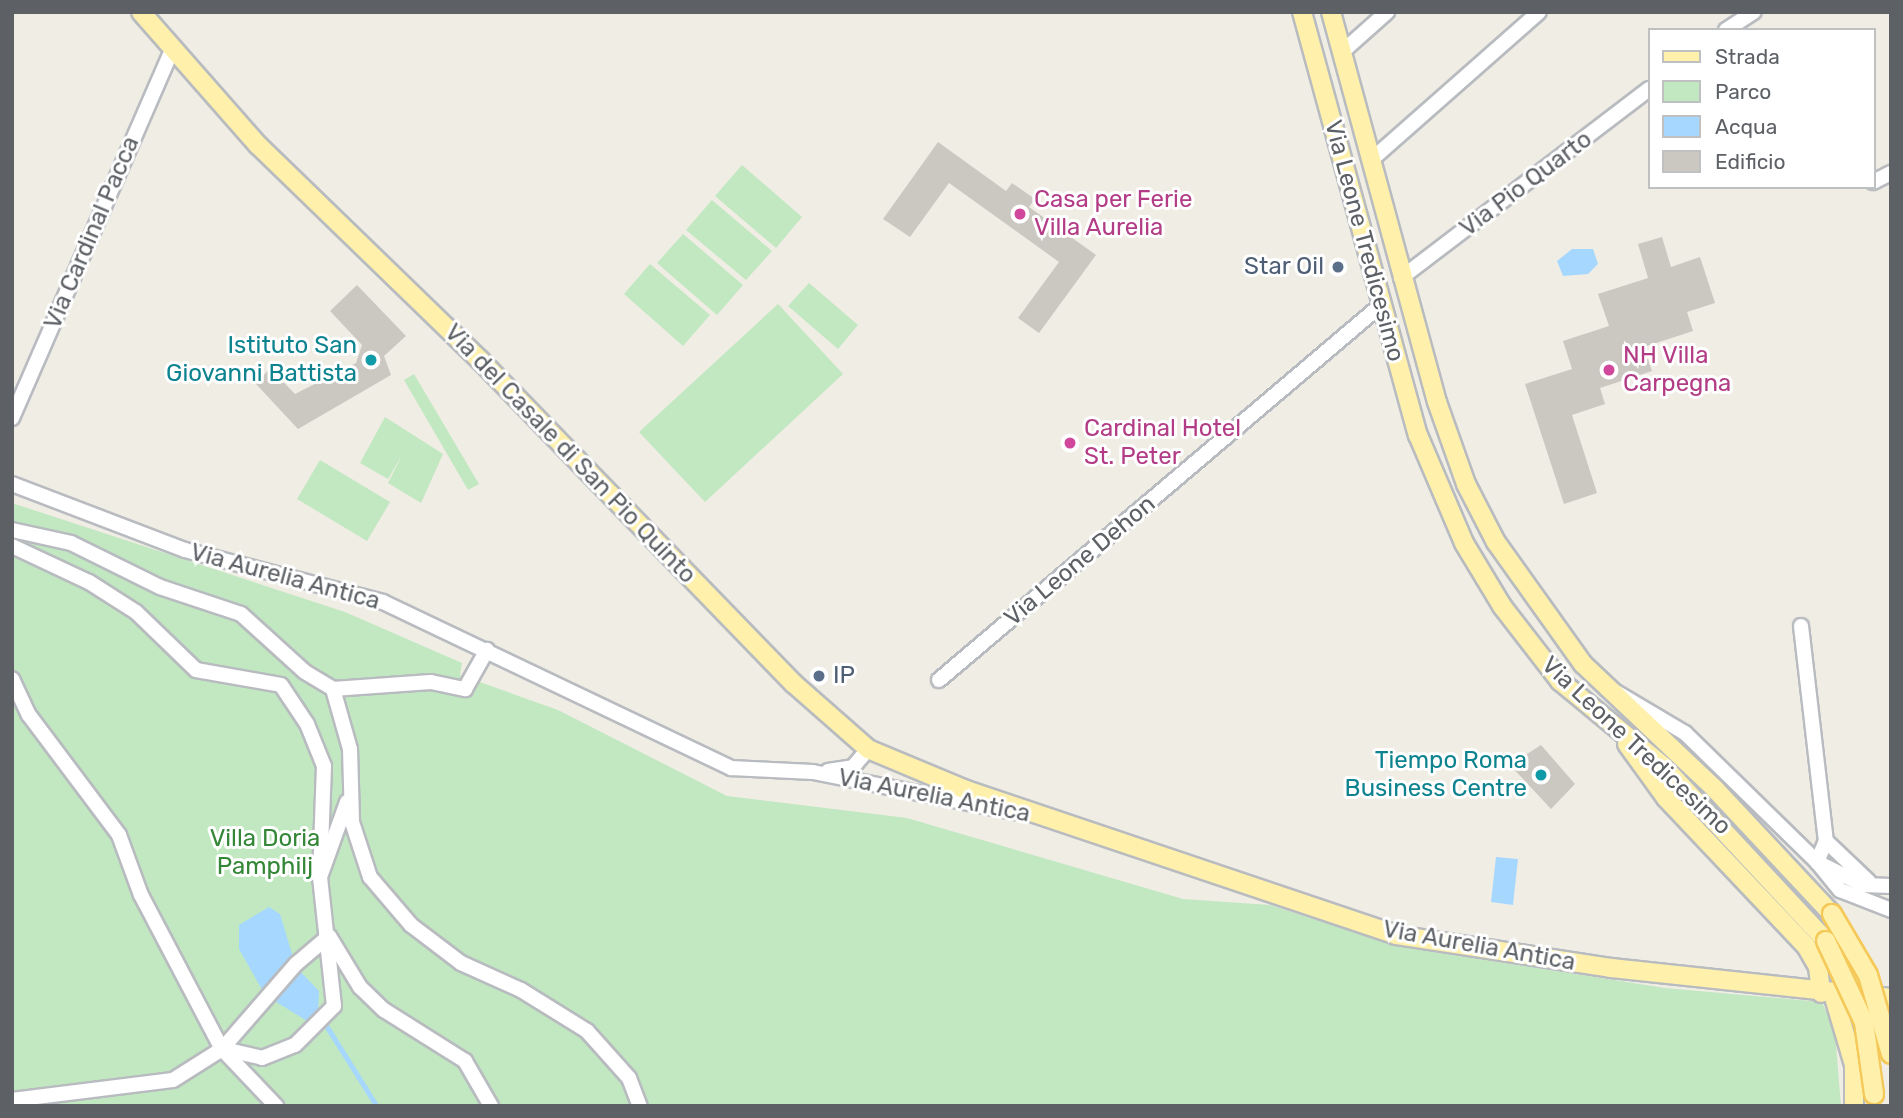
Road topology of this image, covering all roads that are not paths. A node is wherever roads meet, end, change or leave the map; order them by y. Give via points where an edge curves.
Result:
1 (141, 12) edge
2 (1302, 12) edge
3 (1331, 12) edge
4 (1387, 12) edge
5 (1539, 12) edge
6 (1754, 12) edge
7 (1729, 28) edge
8 (173, 48) junction
9 (1341, 53) junction
10 (1647, 91) edge
11 (1370, 161) junction
12 (1891, 173) edge
13 (1875, 181) edge
14 (1401, 278) junction
15 (1381, 305) junction
16 (12, 418) edge
17 (12, 484) edge
18 (13, 530) edge
19 (12, 546) edge
20 (1801, 626) dead end
21 (486, 650) junction
22 (12, 679) edge
23 (939, 680) dead end
24 (1605, 687) junction
25 (333, 689) junction
26 (1619, 732) junction
27 (868, 749) junction
28 (813, 772) junction
29 (349, 797) junction
30 (1053, 819) junction
31 (1826, 841) junction
32 (1817, 862) junction
33 (320, 877) junction
34 (1891, 886) edge
35 (1874, 887) junction
36 (1891, 910) edge
37 (329, 936) junction
38 (1827, 994) junction
39 (1891, 998) edge
40 (222, 1049) junction
41 (1891, 1054) edge
42 (12, 1100) edge
43 (1874, 1100) edge
44 (491, 1103) edge
45 (276, 1106) edge
46 (640, 1106) edge
47 (1854, 1106) edge

1 - 8 main road, Via del Casale di San Pio Quinto
2 - 15 main road, Via Leone Tredicesimo
3 - 9 main road, Via Leone Tredicesimo
4 - 9 street
5 - 11 street
6 - 7 street
8 - 16 street, Via Cardinal Pacca
8 - 27 main road, Via del Casale di San Pio Quinto via 258,145 461,341 793,683
9 - 11 main road, Via Leone Tredicesimo
10 - 14 street, Via Pio Quarto
11 - 14 main road, Via Leone Tredicesimo
12 - 13 street
14 - 24 main road, Via Leone Tredicesimo via 1466,484 1530,595
15 - 23 street, Via Leone Dehon
15 - 26 main road, Via Leone Tredicesimo via 1418,435 1464,543 1532,647 1575,696
17 - 21 street, Via Aurelia Antica via 185,550 372,598
18 - 25 street via 71,543 160,587 241,614 305,672
19 - 33 street via 89,582 136,612 196,670 281,685 307,724 324,766
20 - 31 street
21 - 25 street via 465,689 431,682
21 - 28 street, Via Aurelia Antica via 721,765 753,772
22 - 40 street via 29,716 120,835 141,895
24 - 32 street via 1670,721
24 - 41 main road, Via Leone Tredicesimo, bridge via 1714,788 1832,914 1868,975
25 - 29 street via 350,749
26 - 38 main road via 1666,799 1807,946
26 - 43 main road, Via Leone Tredicesimo, bridge via 1699,802 1826,941 1864,1022
27 - 28 street via 853,767
27 - 30 main road, Via del Casale di San Pio Quinto
28 - 30 street, Via Aurelia Antica
29 - 33 street
29 - 46 street via 370,877 411,925 461,963 521,990 587,1031 629,1078
30 - 38 main road, Via Aurelia Antica via 1396,935
31 - 32 street
31 - 35 street
32 - 35 street
32 - 36 street via 1840,890
33 - 37 street
34 - 35 street
37 - 40 street via 296,964
37 - 40 street via 334,1006 295,1045 262,1058
37 - 44 street via 360,987 384,1010 465,1062
38 - 39 main road, Via Aurelia Antica
38 - 47 main road via 1854,1065
40 - 42 street via 173,1080
40 - 45 street

